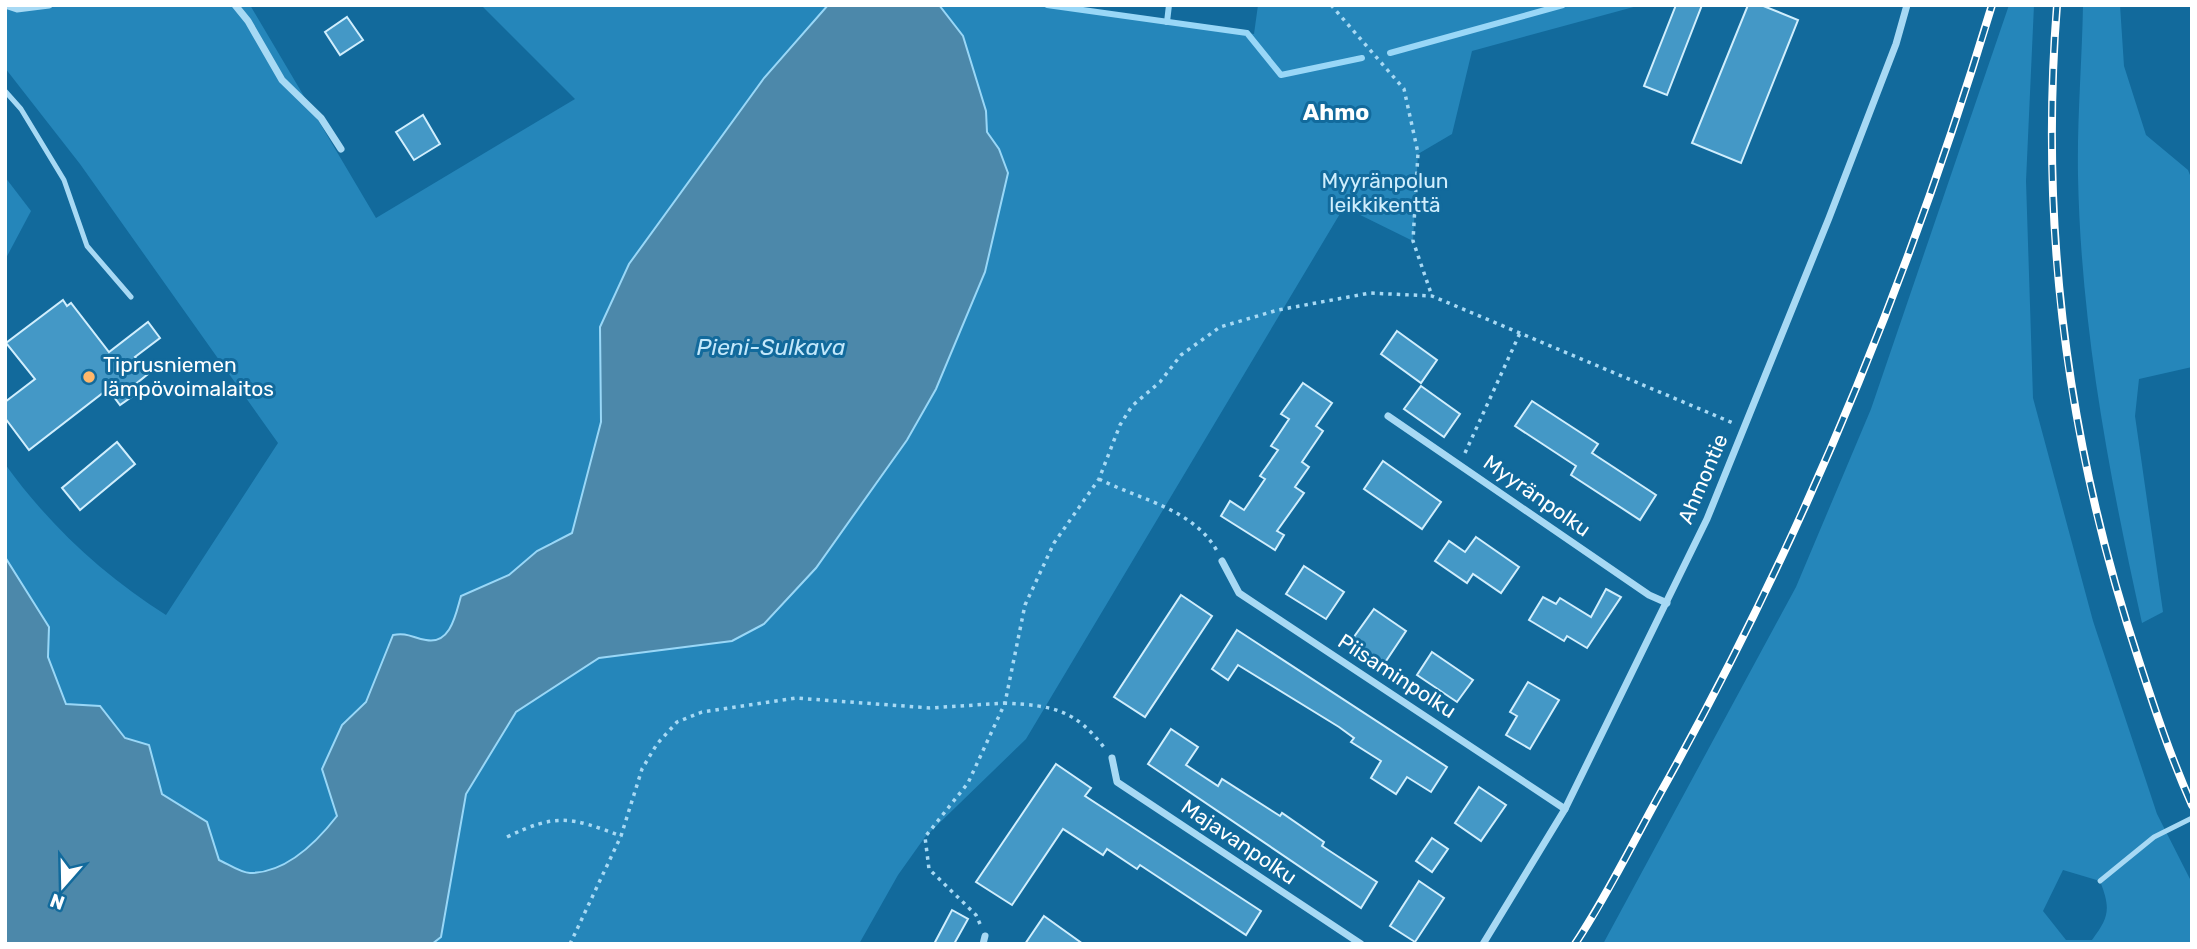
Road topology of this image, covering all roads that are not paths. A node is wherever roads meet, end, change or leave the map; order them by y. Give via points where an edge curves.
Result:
1 (5, 5) edge
2 (49, 5) edge
3 (235, 5) edge
4 (1907, 5) edge
5 (5, 91) edge
6 (341, 149) dead end
7 (131, 297) dead end
8 (1388, 416) dead end
9 (1222, 561) road end
10 (1667, 603) junction
11 (1112, 758) road end
12 (1565, 809) junction
13 (2192, 818) edge
14 (2100, 881) dead end
15 (1362, 944) edge
16 (1483, 944) edge

1 - 2 street via 17,9
3 - 6 street via 282,80 321,118
4 - 10 street, Ahmontie via 1892,57 1744,427
5 - 7 lane via 64,180 87,246
8 - 10 street, Myyränpolku
9 - 12 street, Piisaminpolku via 1239,593
10 - 12 street, Ahmontie
11 - 15 street, Majavanpolku via 1117,782
12 - 16 street, Ahmontie
13 - 14 lane via 2154,837

